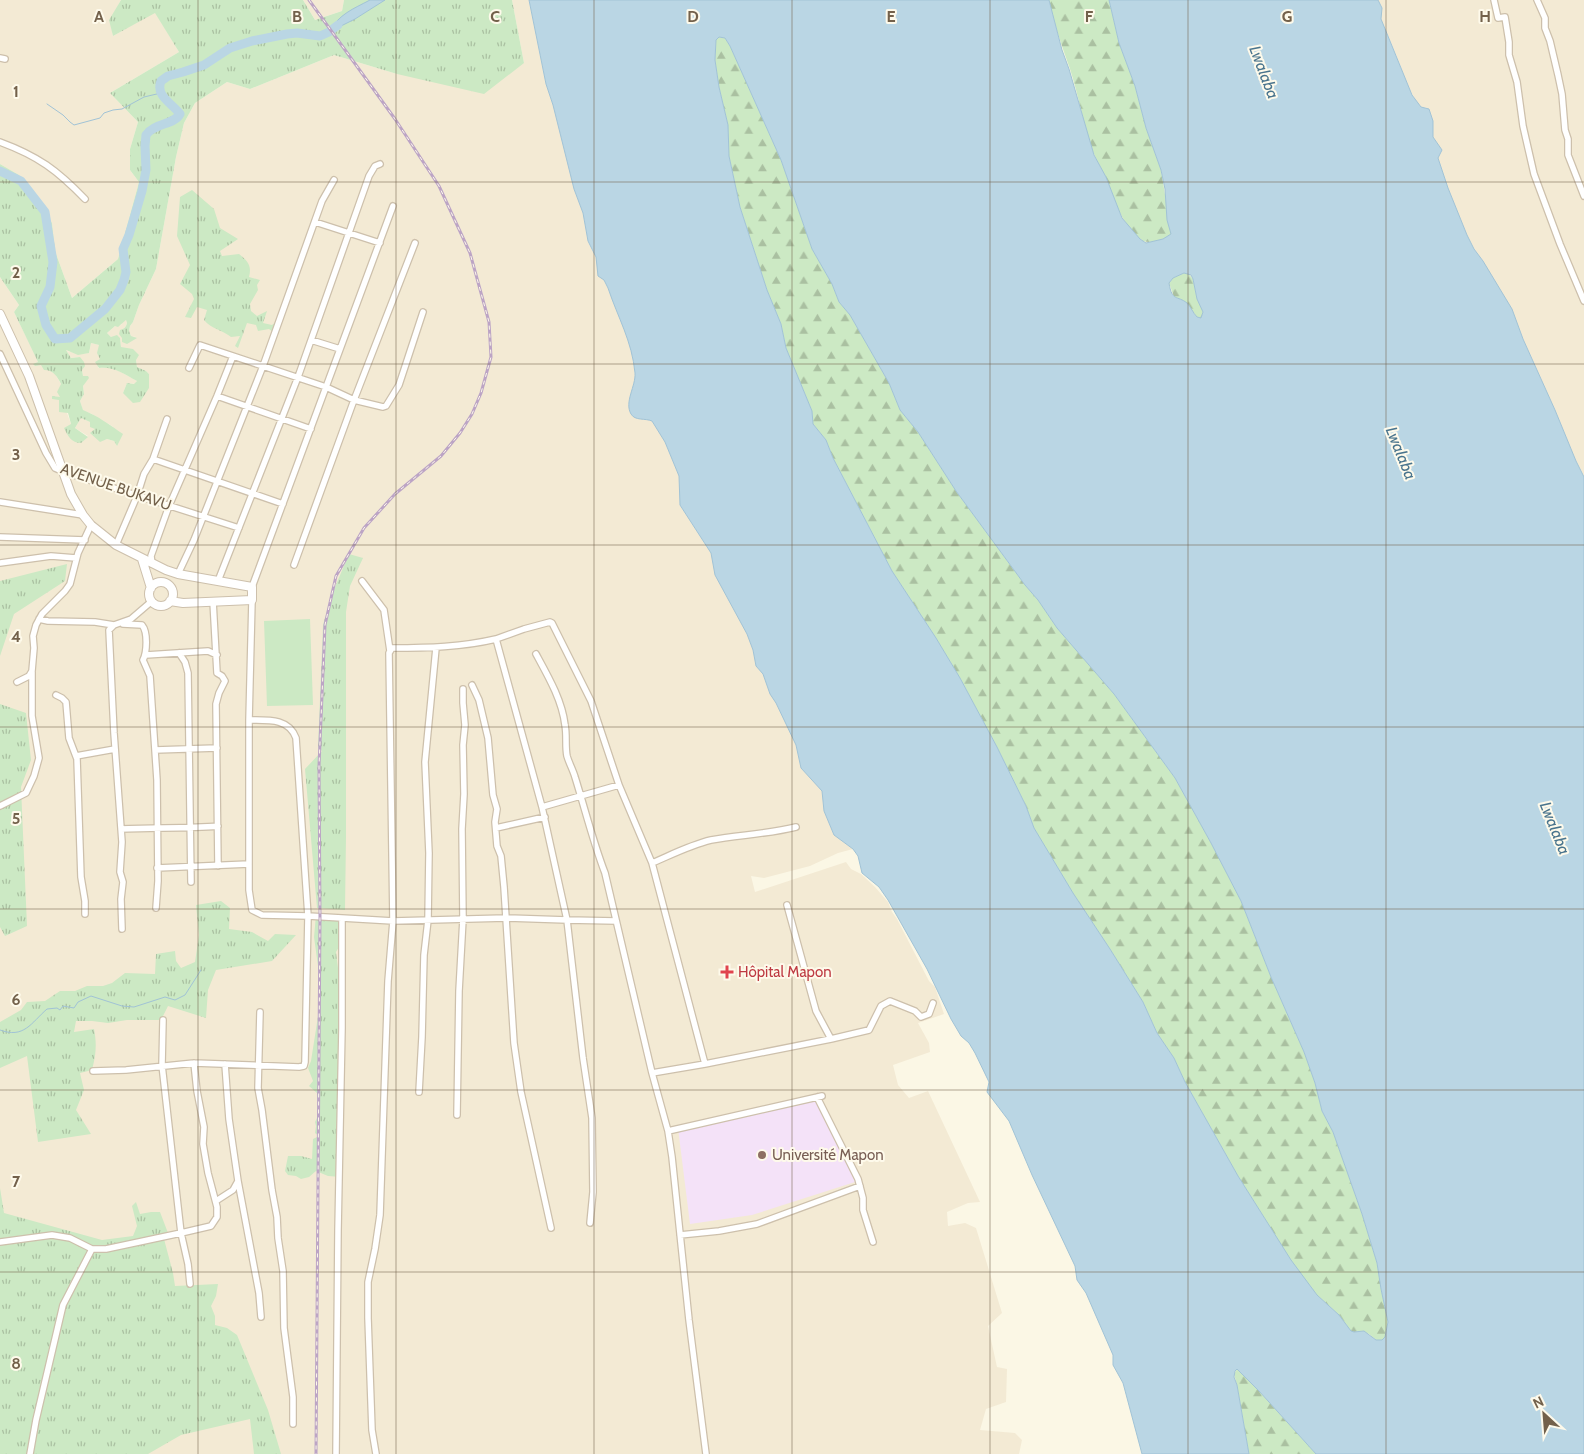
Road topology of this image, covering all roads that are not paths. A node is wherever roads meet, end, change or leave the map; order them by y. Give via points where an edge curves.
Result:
1 (1494, 0) edge
2 (1537, 0) edge
3 (0, 142) edge
4 (380, 164) dead end
5 (334, 180) dead end
6 (1584, 196) edge
7 (85, 199) dead end
8 (393, 206) dead end
9 (315, 222) junction
10 (349, 233) junction
11 (380, 243) junction
12 (415, 243) dead end
13 (1584, 301) edge
14 (423, 312) dead end
15 (0, 314) edge
16 (311, 340) junction
17 (340, 349) junction
18 (0, 354) edge
19 (233, 356) junction
20 (263, 366) junction
21 (189, 368) dead end
22 (298, 377) junction
23 (326, 387) junction
24 (217, 396) junction
25 (354, 400) junction
26 (247, 407) junction
27 (282, 419) junction
28 (167, 420) dead end
29 (310, 429) junction
30 (153, 459) junction
31 (184, 470) junction
32 (64, 472) junction
33 (217, 482) junction
34 (253, 494) junction
35 (137, 496) junction
36 (0, 502) edge
37 (282, 504) junction
38 (169, 506) junction
39 (83, 515) junction
40 (203, 517) junction
41 (92, 525) junction
42 (239, 528) junction
43 (0, 537) edge
44 (85, 540) junction
45 (116, 545) junction
46 (76, 558) junction
47 (142, 559) junction
48 (0, 563) edge
49 (294, 565) dead end
50 (155, 566) junction
51 (178, 574) junction
52 (218, 581) junction
53 (362, 581) dead end
54 (168, 584) junction
55 (252, 587) junction
56 (151, 588) junction
57 (252, 600) junction
58 (152, 601) junction
59 (170, 601) junction
60 (213, 601) junction
61 (39, 619) junction
62 (118, 624) junction
63 (496, 639) junction
64 (436, 648) junction
65 (390, 651) junction
66 (179, 653) junction
67 (217, 654) junction
68 (536, 654) dead end
69 (146, 655) junction
70 (32, 671) junction
71 (17, 682) dead end
72 (472, 685) dead end
73 (464, 690) dead end
74 (56, 696) dead end
75 (250, 720) junction
76 (217, 748) junction
77 (115, 749) junction
78 (189, 749) junction
79 (155, 750) junction
80 (76, 756) junction
81 (618, 785) junction
82 (580, 796) junction
83 (0, 806) edge
84 (542, 807) junction
85 (545, 817) junction
86 (218, 826) junction
87 (156, 827) junction
88 (796, 827) dead end
89 (190, 828) junction
90 (496, 828) junction
91 (121, 829) junction
92 (652, 863) junction
93 (249, 864) junction
94 (191, 866) junction
95 (218, 866) junction
96 (157, 868) junction
97 (191, 882) dead end
98 (787, 905) dead end
99 (156, 908) dead end
100 (85, 914) dead end
101 (308, 916) junction
102 (342, 918) junction
103 (506, 918) junction
104 (464, 919) junction
105 (428, 920) junction
106 (566, 920) junction
107 (393, 921) junction
108 (616, 921) junction
109 (122, 929) dead end
110 (934, 1003) dead end
111 (260, 1012) dead end
112 (163, 1020) dead end
113 (831, 1039) junction
114 (194, 1063) junction
115 (225, 1064) junction
116 (705, 1064) junction
117 (162, 1066) junction
118 (258, 1066) junction
119 (93, 1071) dead end
120 (652, 1073) junction
121 (419, 1092) dead end
122 (457, 1114) dead end
123 (668, 1131) junction
124 (238, 1181) junction
125 (860, 1186) junction
126 (216, 1200) junction
127 (590, 1223) dead end
128 (551, 1228) dead end
129 (181, 1233) junction
130 (680, 1235) junction
131 (0, 1242) edge
132 (873, 1242) dead end
133 (92, 1249) junction
134 (190, 1284) dead end
135 (261, 1317) dead end
136 (293, 1424) dead end
137 (30, 1454) edge
138 (336, 1454) edge
139 (376, 1454) edge
140 (706, 1454) edge

1 - 13 street via 1498,18 1505,17 1509,55 1534,174
2 - 6 street via 1545,18 1562,94 1568,156
3 - 7 street via 48,165
4 - 10 street via 369,176
5 - 9 street
8 - 11 street
9 - 10 street
9 - 20 street
10 - 11 street
10 - 16 street
11 - 17 street
12 - 25 street
14 - 25 street via 399,385 386,406
15 - 32 street via 29,376
16 - 17 street
16 - 22 street
17 - 23 street
18 - 32 street, AVENUE BUKAVU via 49,459 55,468
19 - 20 street
19 - 21 street via 199,345
19 - 24 street
20 - 22 street
20 - 26 street
22 - 23 street
22 - 27 street
23 - 25 street
23 - 29 street
24 - 26 street
24 - 31 street
25 - 49 street
26 - 27 street
26 - 33 street
27 - 29 street
27 - 34 street
28 - 30 street
29 - 37 street
30 - 31 street
30 - 35 street
31 - 33 street
31 - 38 street
32 - 35 street, AVENUE BUKAVU
32 - 39 street
33 - 34 street
33 - 40 street
34 - 37 street
34 - 42 street
35 - 38 street, AVENUE BUKAVU
35 - 45 street
36 - 39 street
37 - 55 street
38 - 40 street, AVENUE BUKAVU
38 - 50 street via 151,556
39 - 41 street
40 - 42 street, AVENUE BUKAVU
40 - 51 street
41 - 44 street
41 - 45 street
42 - 52 street
43 - 44 street
44 - 46 street
45 - 47 street
46 - 48 street via 50,556
46 - 61 street via 70,584
47 - 50 street
47 - 56 street
50 - 51 street
50 - 54 street
51 - 52 street
51 - 54 street
52 - 55 street
53 - 65 street via 384,610
54 - 56 street via 157,582
54 - 59 street via 173,593
55 - 57 street
56 - 58 street via 149,596
57 - 60 street
57 - 75 street
58 - 59 street via 161,605
58 - 62 street via 131,619
59 - 60 street
60 - 67 street
61 - 62 street
61 - 70 street via 33,635
62 - 69 street via 144,627
62 - 77 street via 109,630
63 - 64 street
63 - 81 street via 552,623 591,700
63 - 84 street
64 - 65 street via 392,648
64 - 105 street via 426,762
65 - 107 street
66 - 67 street via 208,651
66 - 69 street
66 - 78 street via 188,673
67 - 76 street via 217,673 225,682 216,703
68 - 82 street via 562,712 567,755
69 - 79 street via 144,663 150,676
70 - 71 street
70 - 83 street via 32,716 39,758 26,793
72 - 90 street via 488,738 497,809
73 - 104 street
74 - 80 street via 66,702 69,738
75 - 93 street
75 - 101 street via 278,721 294,731
76 - 78 street
76 - 86 street
77 - 80 street
77 - 91 street
78 - 79 street
78 - 89 street
79 - 87 street
80 - 100 street
81 - 82 street
81 - 92 street
82 - 84 street
82 - 108 street via 605,873
84 - 85 street
85 - 90 street
85 - 106 street
86 - 89 street
86 - 95 street
87 - 89 street
87 - 91 street
87 - 96 street
88 - 92 street via 710,841
89 - 94 street
90 - 103 street
91 - 109 street
92 - 116 street
93 - 95 street
93 - 101 street via 252,910 262,915
94 - 95 street
94 - 96 street
94 - 97 street
96 - 99 street
98 - 113 street via 816,1011
101 - 102 street
101 - 118 street via 306,1062 299,1067
102 - 107 street
102 - 138 street
103 - 104 street
103 - 106 street
103 - 128 street via 514,1043 521,1092
104 - 105 street
104 - 122 street
105 - 107 street
105 - 121 street
106 - 108 street
106 - 127 street via 592,1118
107 - 139 street via 380,1215 368,1282 372,1430
108 - 120 street
110 - 113 street via 929,1014 921,1016 890,1000 881,1006 869,1030
111 - 118 street
112 - 117 street
113 - 116 street
114 - 115 street
114 - 117 street
114 - 126 street via 208,1173
115 - 118 street
115 - 124 street
116 - 120 street
117 - 119 street
117 - 129 street
118 - 136 street via 258,1088 283,1271 284,1328 293,1397
120 - 123 street
123 - 125 street via 820,1097
123 - 130 street
124 - 126 street via 233,1190
124 - 135 street
125 - 130 street via 757,1224
125 - 132 street via 863,1210
126 - 129 street via 218,1216 213,1225
129 - 133 street via 106,1250
129 - 134 street
130 - 140 street
131 - 133 street via 52,1235 70,1238
133 - 137 street via 63,1306

